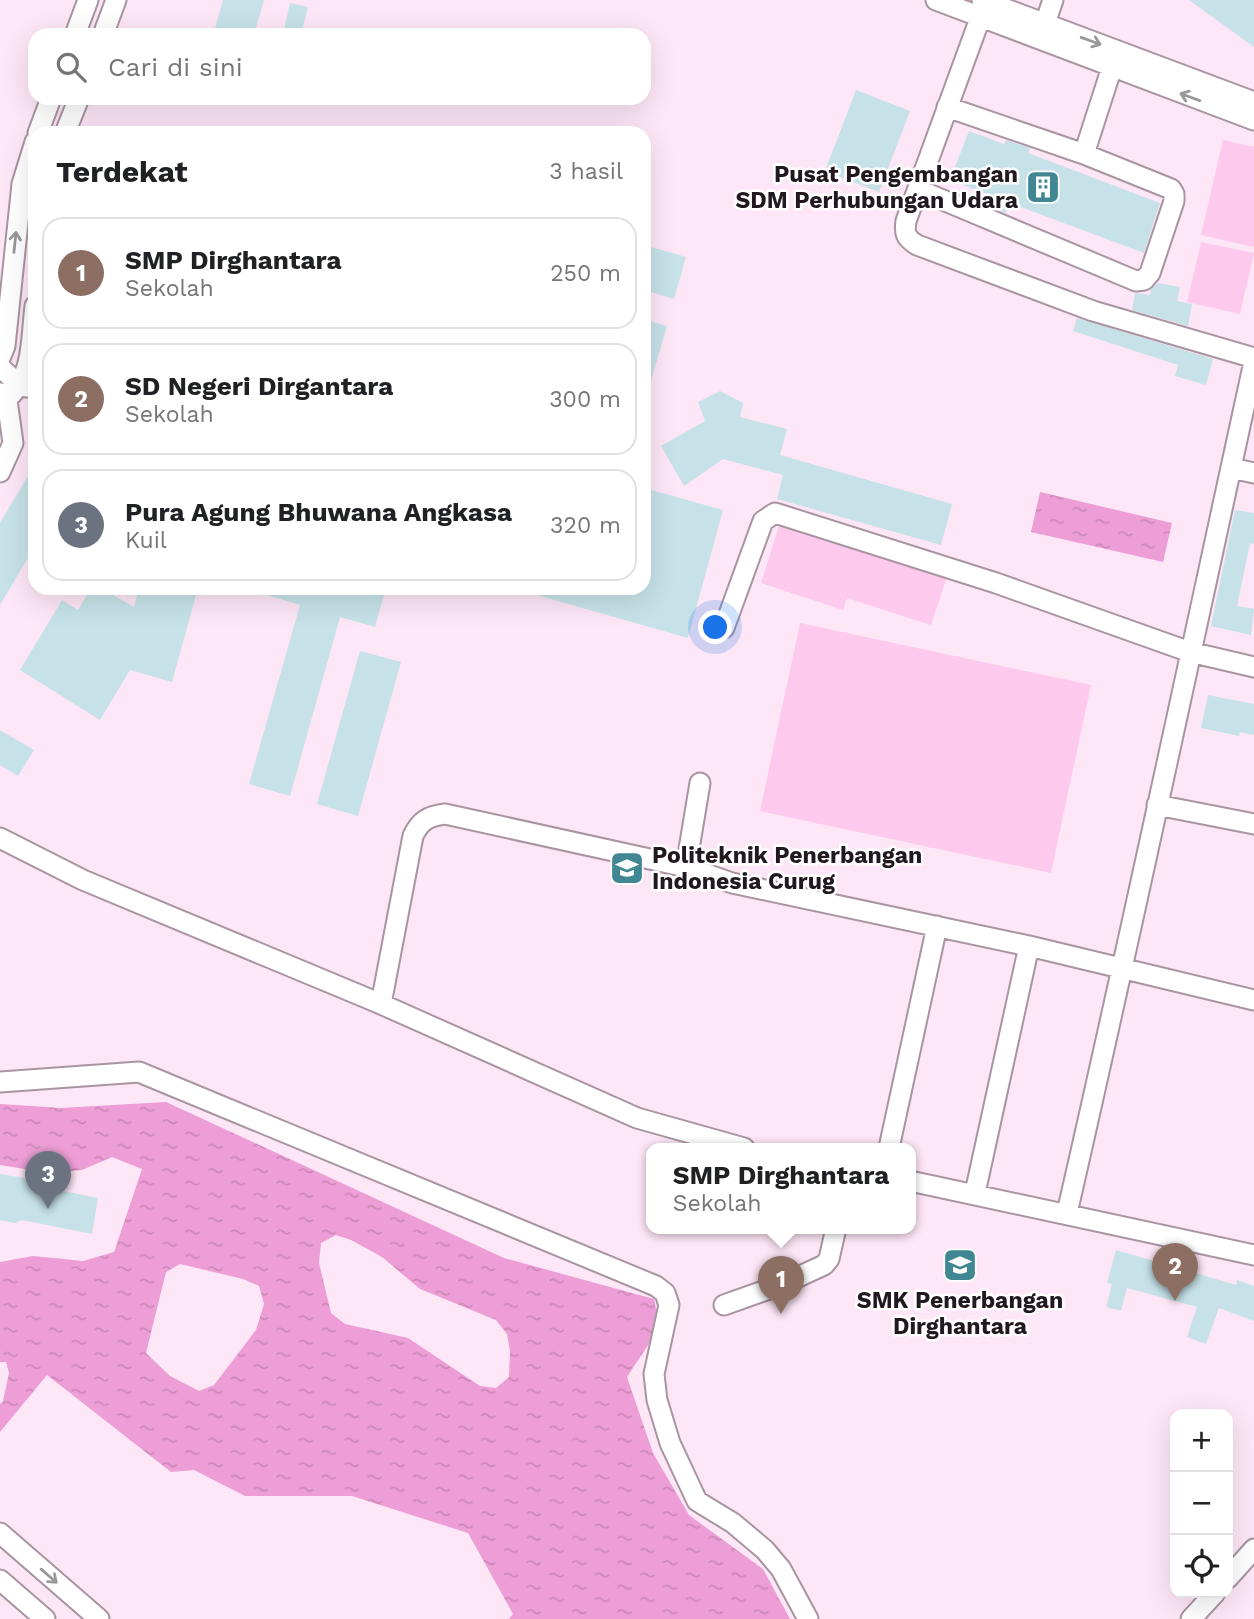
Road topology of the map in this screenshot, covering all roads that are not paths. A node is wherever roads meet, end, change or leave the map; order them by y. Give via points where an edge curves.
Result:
1 (88, 0) edge
2 (116, 0) edge
3 (936, 0) edge
4 (1054, 0) edge
5 (982, 6) edge
6 (78, 28) edge
7 (106, 28) edge
8 (1042, 32) junction
9 (1112, 67) junction
10 (1254, 102) edge
11 (48, 105) edge
12 (76, 105) edge
13 (947, 107) junction
14 (1254, 120) edge
15 (41, 126) edge
16 (68, 126) edge
17 (1084, 154) junction
18 (28, 167) edge
19 (919, 190) junction
20 (0, 358) edge
21 (1254, 360) edge
22 (0, 367) edge
23 (28, 367) edge
24 (12, 394) edge
25 (1231, 468) junction
26 (0, 472) edge
27 (1254, 473) edge
28 (724, 628) dead end
29 (1190, 652) junction
30 (1254, 667) edge
31 (700, 783) dead end
32 (1157, 805) junction
33 (1254, 824) edge
34 (0, 838) edge
35 (686, 867) junction
36 (937, 926) junction
37 (1029, 946) junction
38 (1124, 969) junction
39 (1254, 1000) edge
40 (381, 1004) junction
41 (0, 1082) edge
42 (726, 1143) edge
43 (889, 1143) edge
44 (916, 1182) edge
45 (975, 1194) junction
46 (1068, 1213) junction
47 (835, 1234) edge
48 (1254, 1255) edge
49 (723, 1304) dead end
50 (0, 1533) edge
51 (1254, 1549) edge
52 (1233, 1572) edge
53 (0, 1580) edge
54 (1210, 1598) edge
55 (45, 1619) edge
56 (99, 1619) edge
57 (808, 1619) edge
58 (1191, 1619) edge

1 - 6 street
2 - 7 street
3 - 5 street
4 - 8 street
5 - 8 street
5 - 13 street
8 - 9 street
8 -> 10 street
14 -> 9 street
9 - 17 street
11 - 15 street
12 - 16 street
13 - 17 street
13 - 19 street
17 - 19 street via 1174,194 1144,280 1136,281
20 -> 18 street
19 - 21 street via 904,232 916,245 1093,311
21 - 25 street
22 - 24 street
23 - 24 street
24 - 26 street via 13,443
25 - 27 street
25 - 29 street
28 - 29 street via 763,520 775,513 996,583
29 - 30 street
29 - 32 street
31 - 35 street
32 - 33 street
32 - 38 street
34 - 40 street via 83,880
35 - 36 street via 732,883
35 - 40 street via 433,815 419,822 413,836
36 - 37 street
36 - 43 street
37 - 38 street
37 - 45 street
38 - 39 street
38 - 46 street
40 - 42 street via 637,1118
41 - 57 street via 139,1072 656,1286 670,1305 655,1385 675,1455 697,1501 765,1550 781,1569
44 - 45 street
45 - 46 street
46 - 48 street
47 - 49 street via 824,1265
50 -> 56 street
51 - 52 street
53 - 55 street
54 - 58 street

